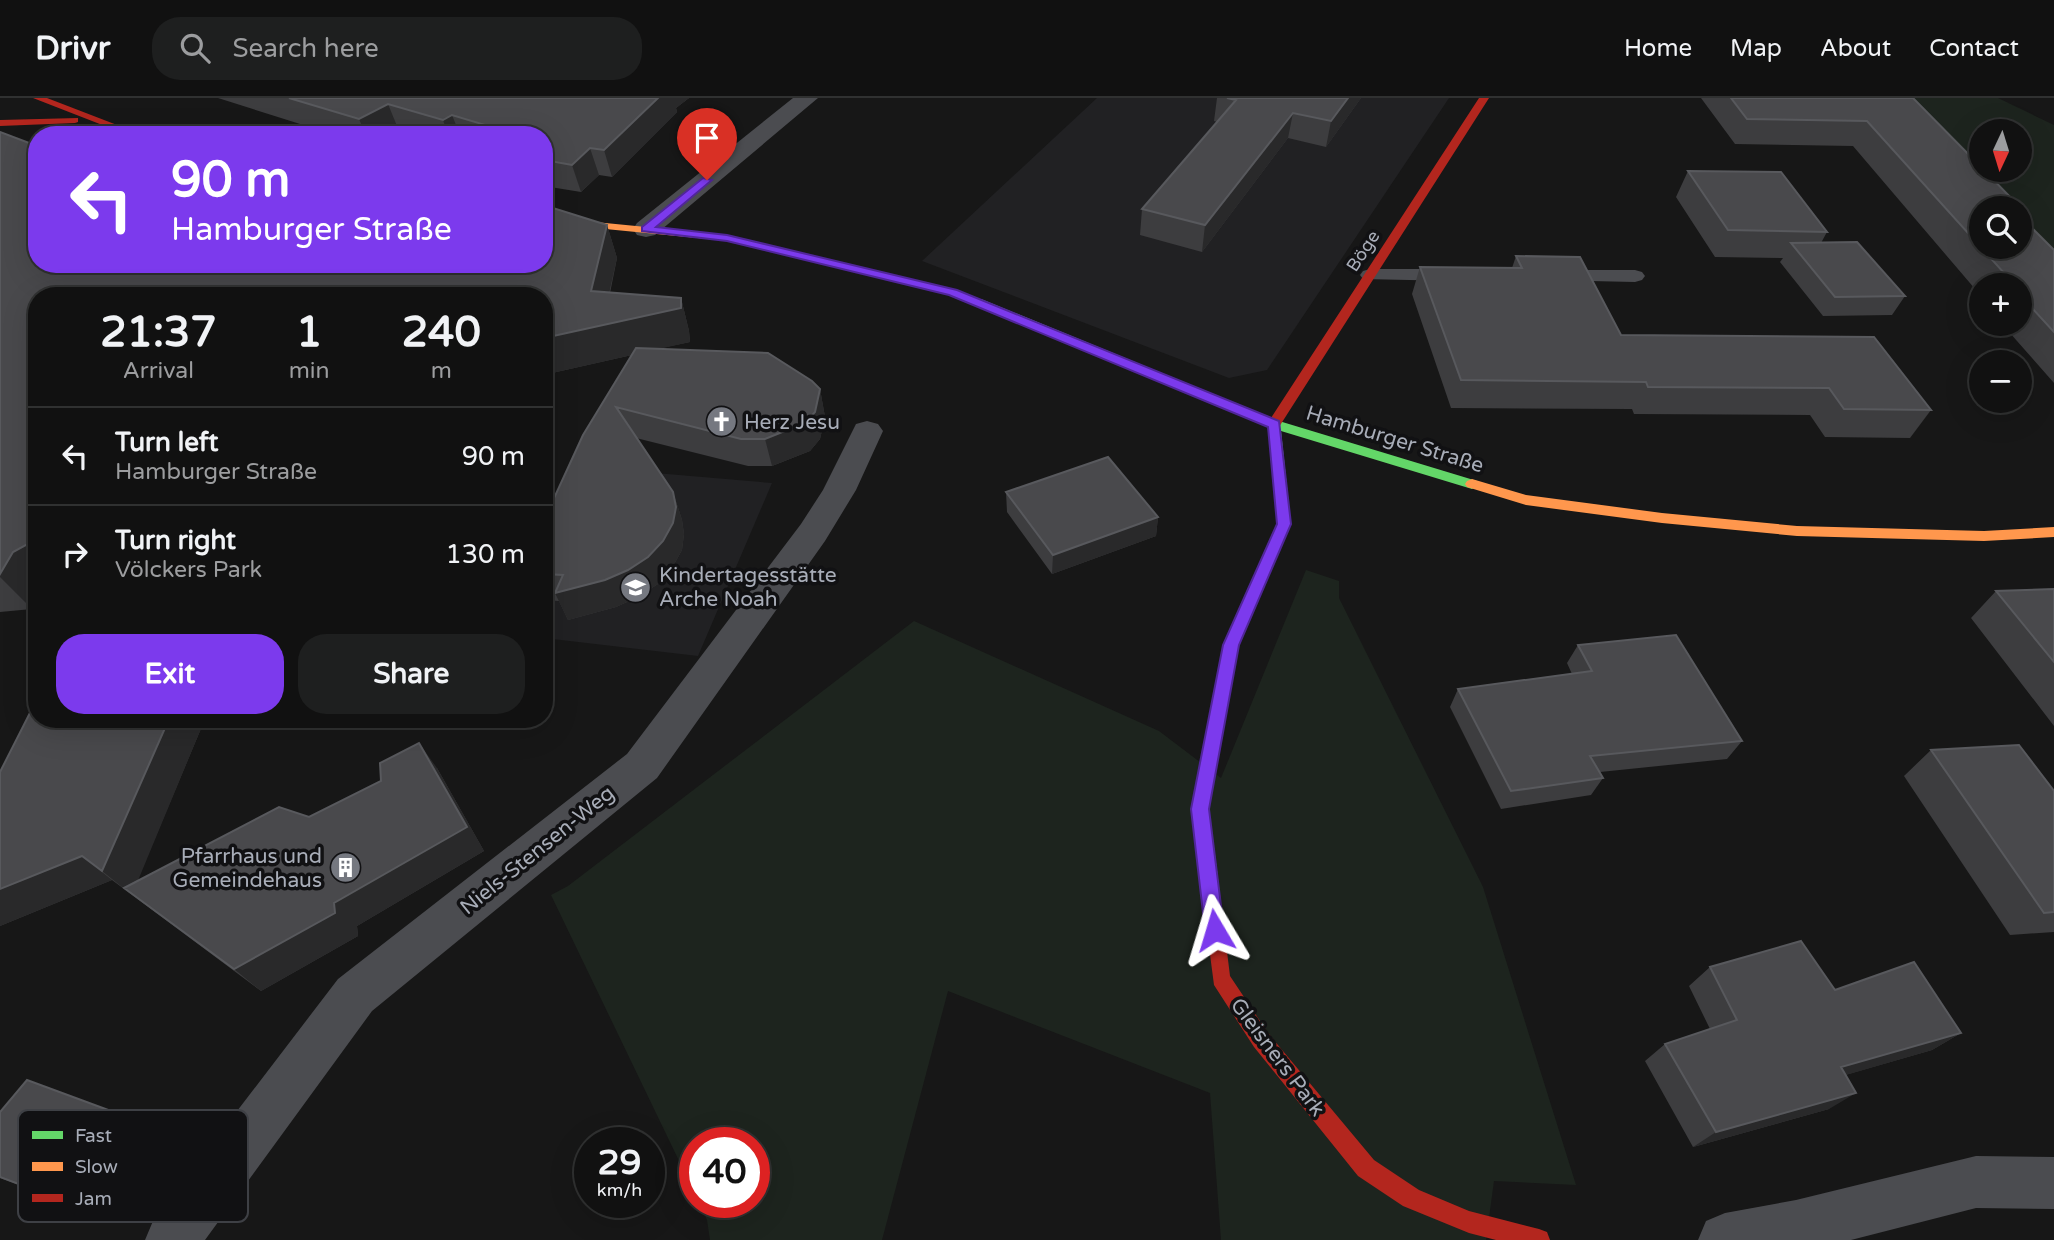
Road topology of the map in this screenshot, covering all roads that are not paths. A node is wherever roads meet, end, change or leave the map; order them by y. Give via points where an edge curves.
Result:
1 (807, 98) edge
2 (1484, 98) edge
3 (33, 101) edge
4 (0, 122) edge
5 (103, 122) junction
6 (114, 126) edge
7 (553, 221) edge
8 (646, 229) junction
9 (1370, 275) junction
10 (1471, 275) edge
11 (1525, 275) edge
12 (1634, 276) dead end
13 (1274, 424) junction
14 (867, 430) dead end
15 (2054, 531) edge
16 (248, 1138) edge
17 (2054, 1183) edge
18 (185, 1222) edge
19 (172, 1240) edge
20 (1539, 1240) edge
21 (1725, 1240) edge

1 - 8 street
2 - 9 main road, Böge
3 - 5 main road
4 - 5 main road
5 - 6 main road
7 - 8 main road, Hamburger Straße
8 - 13 main road, Hamburger Straße via 727,238 953,292
9 - 10 lane
9 - 13 main road, Böge
11 - 12 lane
13 - 15 main road, Hamburger Straße via 1526,500 1797,531 1984,536
13 - 20 main road, Gleisners Park via 1284,524 1231,645 1200,809 1221,979 1261,1040 1366,1168 1412,1198 1469,1222
14 - 16 street, Niels-Stensen-Weg via 837,496 788,570 642,766 355,995
17 - 21 street via 1976,1182
18 - 19 street, Niels-Stensen-Weg

